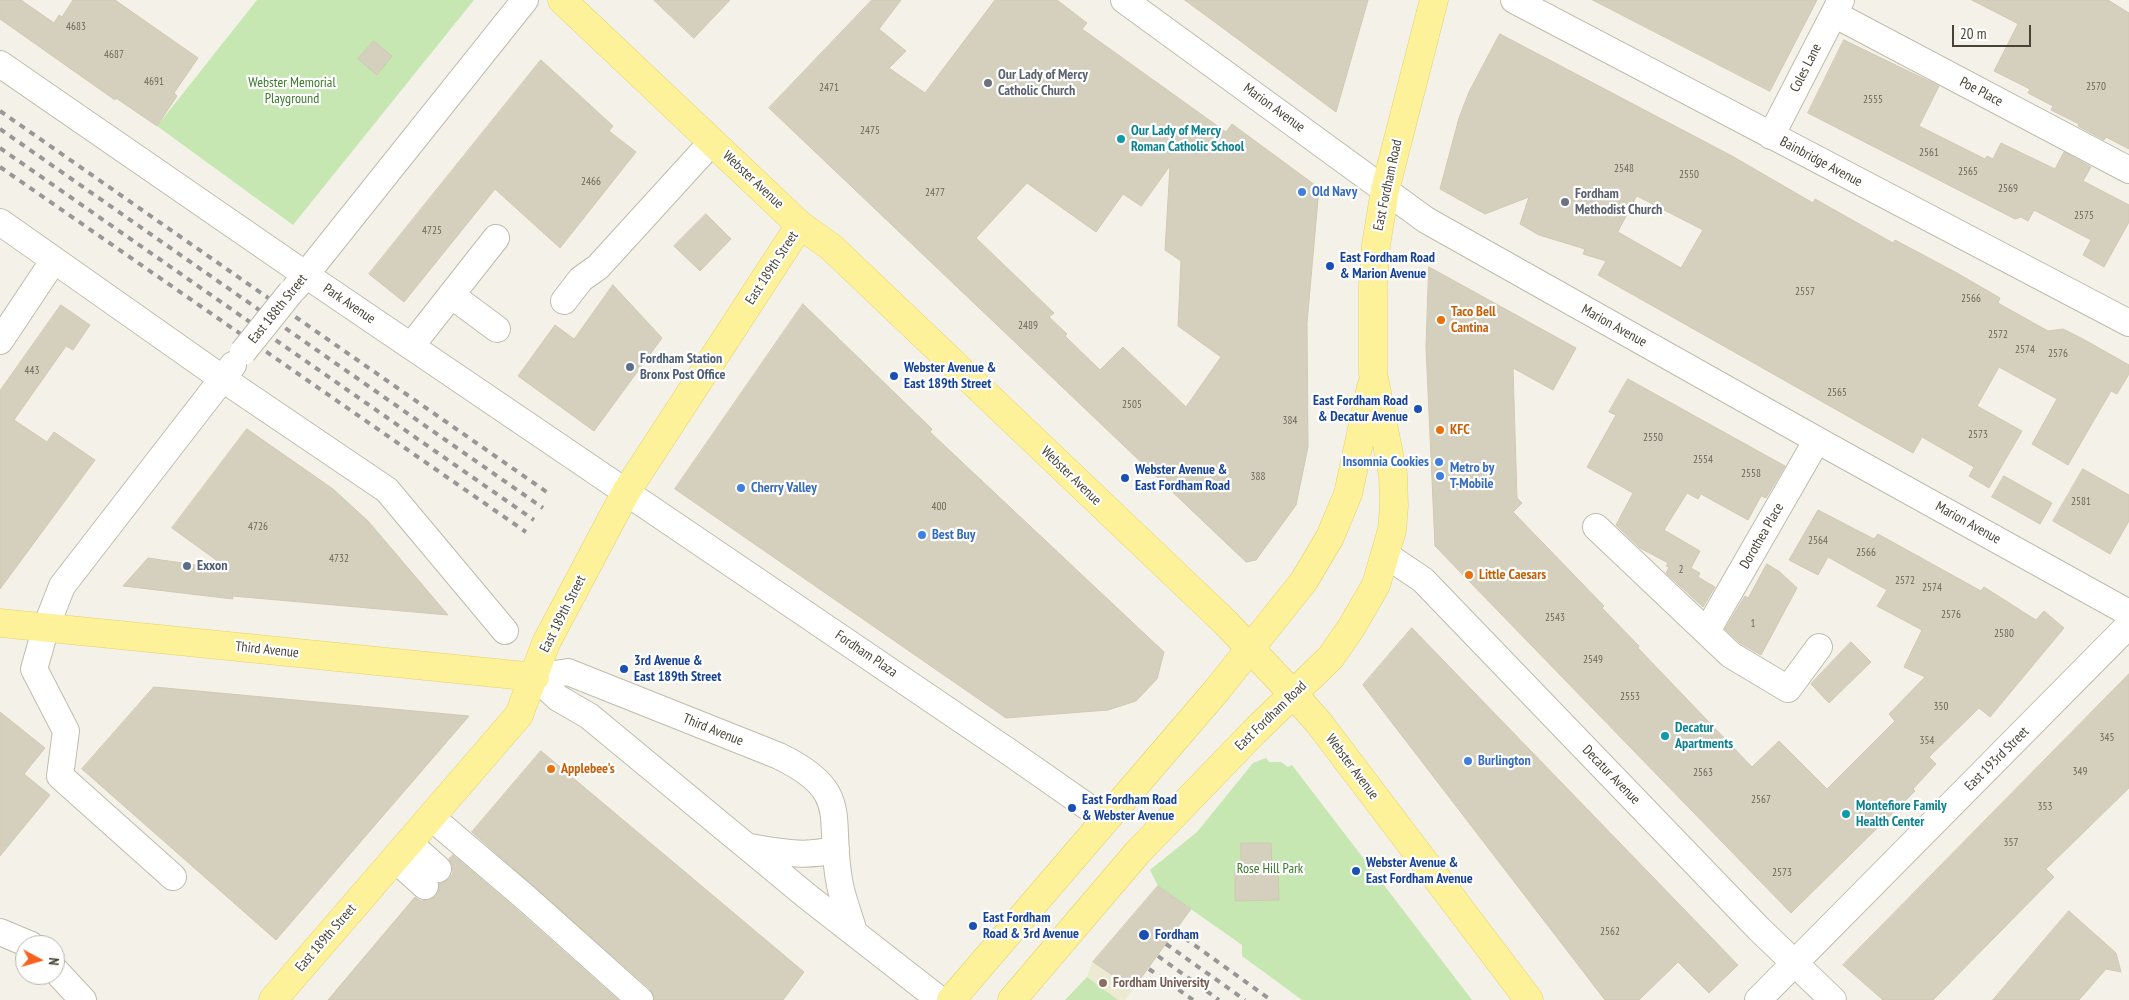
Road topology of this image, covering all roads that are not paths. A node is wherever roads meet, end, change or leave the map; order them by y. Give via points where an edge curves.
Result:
1 (525, 0) edge
2 (562, 0) edge
3 (1124, 0) edge
4 (1434, 0) edge
5 (1514, 0) edge
6 (1837, 7) edge
7 (0, 64) edge
8 (1771, 136) junction
9 (712, 142) junction
10 (2129, 170) edge
11 (1385, 190) junction
12 (0, 222) edge
13 (800, 225) junction
14 (496, 238) dead end
15 (54, 260) junction
16 (298, 284) junction
17 (451, 295) junction
18 (564, 301) dead end
19 (2129, 323) edge
20 (497, 329) dead end
21 (0, 340) edge
22 (411, 346) junction
23 (1373, 374) junction
24 (223, 379) junction
25 (1817, 440) junction
26 (626, 492) junction
27 (1596, 527) dead end
28 (1386, 555) junction
29 (2129, 613) edge
30 (0, 622) edge
31 (2129, 625) edge
32 (46, 628) junction
33 (1707, 631) junction
34 (506, 632) dead end
35 (1819, 647) dead end
36 (1250, 648) junction
37 (535, 676) junction
38 (1294, 695) junction
39 (431, 817) junction
40 (1105, 819) junction
41 (750, 847) junction
42 (836, 849) junction
43 (402, 851) junction
44 (173, 877) dead end
45 (432, 877) dead end
46 (853, 929) junction
47 (0, 932) edge
48 (15, 938) edge
49 (1794, 964) junction
50 (65, 981) edge
51 (83, 1000) edge
52 (273, 1000) edge
53 (640, 1000) edge
54 (940, 1000) edge
55 (951, 1000) edge
56 (1012, 1000) edge
57 (1529, 1000) edge
58 (1758, 1000) edge
59 (1833, 1000) edge

1 - 16 street, East 188th Street
2 - 9 main road, Webster Avenue
3 - 11 street, Marion Avenue
4 - 11 main road, East Fordham Road
5 - 8 street, Bainbridge Avenue
6 - 8 street, Coles Lane
6 - 10 street, Poe Place
7 - 16 street, Park Avenue
8 - 19 street, Bainbridge Avenue
9 - 13 main road, Webster Avenue
9 - 18 street via 598,267 581,278
11 - 23 main road, East Fordham Road via 1373,285
11 - 25 street, Marion Avenue via 1426,220
12 - 15 street
13 - 26 main road, East 189th Street
13 - 36 main road, Webster Avenue via 831,247
14 - 17 street
15 - 21 street
15 - 24 street
16 - 22 street, Park Avenue
16 - 24 street, East 188th Street, bridge
17 - 20 street
17 - 22 street
22 - 26 street, Park Avenue
23 - 28 main road, East Fordham Road via 1393,475 1392,530
23 - 36 main road, East Fordham Road via 1355,468 1340,516 1304,581
24 - 32 street, East 188th Street via 62,586
24 - 34 street via 387,490
25 - 29 street, Marion Avenue
25 - 33 street, Dorothea Place
26 - 37 main road, East 189th Street via 546,643
26 - 40 street, Fordham Plaza
27 - 33 street
28 - 38 main road, East Fordham Road via 1376,585 1351,628 1331,656
28 - 49 street, Decatur Avenue via 1423,580
30 - 32 main road, Third Avenue
31 - 49 street, East 193rd Street
32 - 37 main road, Third Avenue
32 - 44 street, East 188th Street via 34,669 66,731 60,776
33 - 35 street via 1731,655 1788,689
36 - 38 main road, Webster Avenue
36 - 40 main road, East Fordham Road
37 - 39 main road, East 189th Street via 519,715
37 - 41 street via 558,698 589,716
37 - 42 street, Third Avenue via 568,672 797,764 821,784 833,805
38 - 56 main road, East Fordham Road via 1138,852
38 - 57 main road, Webster Avenue via 1320,723
39 - 43 main road, East 189th Street
39 - 53 street
40 - 55 main road, East Fordham Road
41 - 42 street via 806,854
41 - 46 street via 808,897
42 - 46 street, Third Avenue via 840,885
43 - 45 street
43 - 52 main road, East 189th Street
46 - 54 street
47 - 48 street
49 - 58 street, East 193rd Street
49 - 59 street, Decatur Avenue
50 - 51 street

